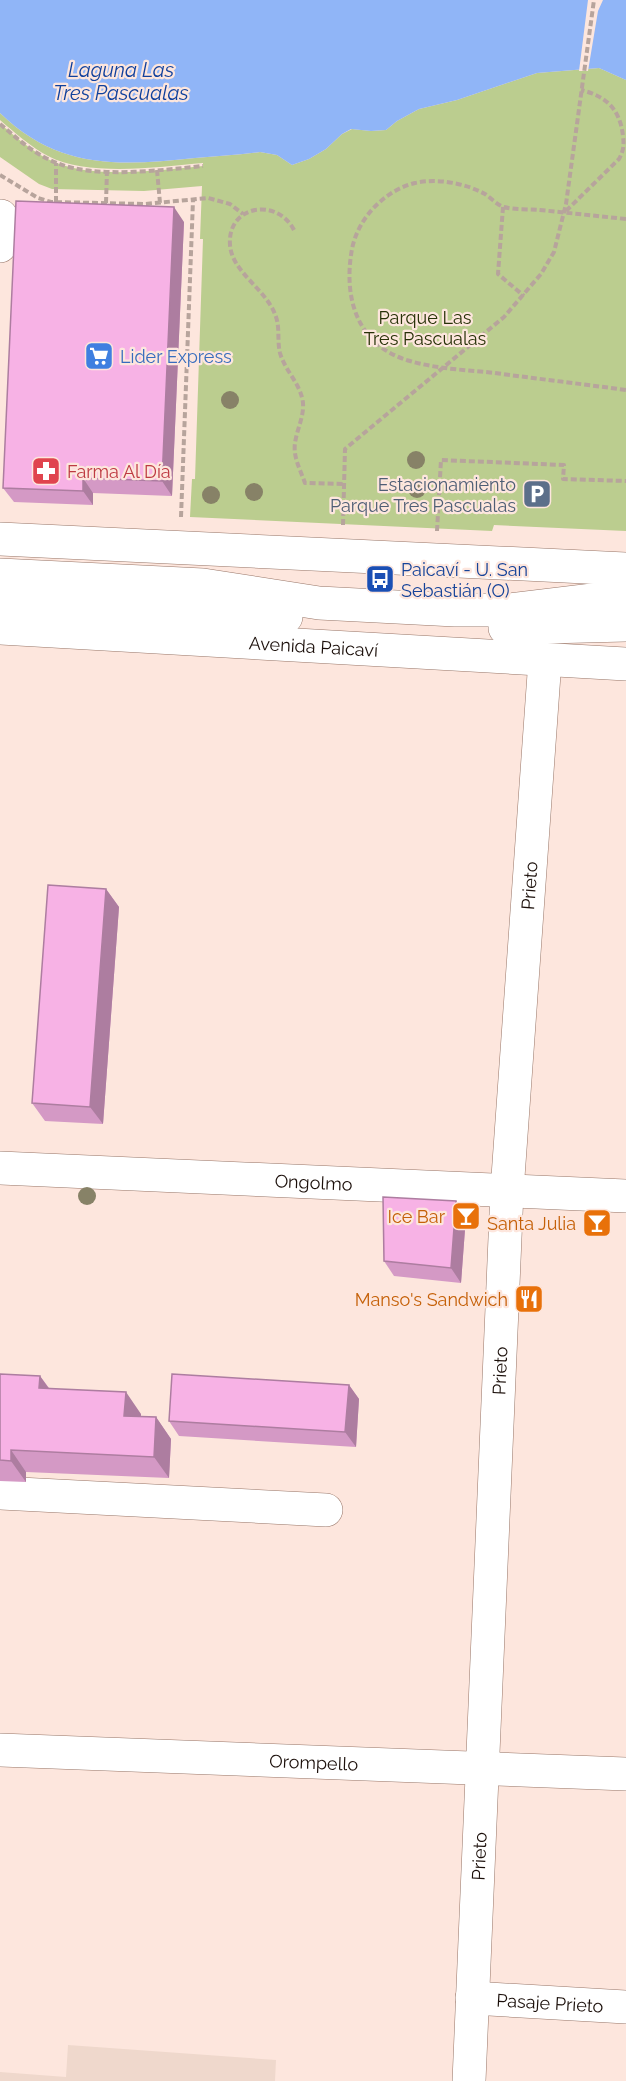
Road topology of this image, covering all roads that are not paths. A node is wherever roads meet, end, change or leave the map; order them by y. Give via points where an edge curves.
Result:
1 (0, 539) edge
2 (626, 569) edge
3 (0, 575) edge
4 (626, 596) edge
5 (0, 601) edge
6 (626, 625) edge
7 (0, 628) edge
8 (545, 660) junction
9 (626, 664) edge
10 (0, 1168) edge
11 (507, 1191) junction
12 (626, 1196) edge
13 (0, 1493) edge
14 (326, 1510) dead end
15 (0, 1750) edge
16 (482, 1768) junction
17 (626, 1774) edge
18 (472, 1998) junction
19 (626, 2007) edge
20 (469, 2081) edge

1 - 2 street
3 - 4 street via 203,585 319,603 455,610 510,610
5 - 6 street via 509,629
7 - 8 street, Avenida Paicaví
8 - 9 street, Avenida Paicaví
8 - 11 street, Prieto
10 - 11 street, Ongolmo
11 - 12 street, Ongolmo
11 - 16 street, Prieto
13 - 14 street
15 - 16 street, Orompello
16 - 17 street, Orompello
16 - 18 street, Prieto
18 - 19 street, Pasaje Prieto
18 - 20 street, Prieto

